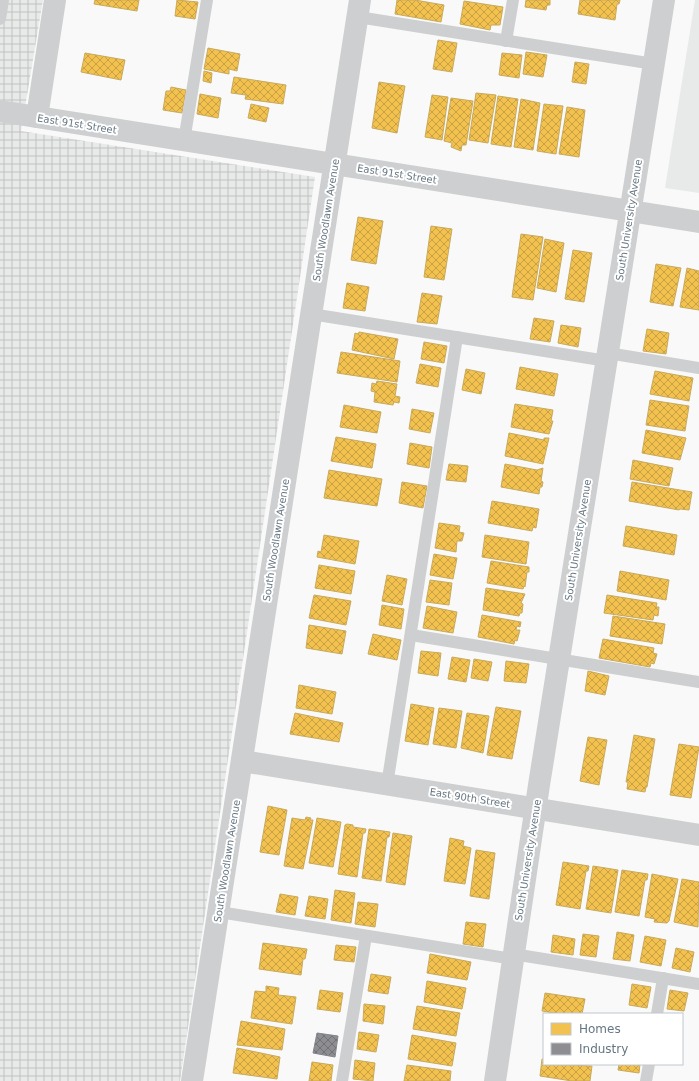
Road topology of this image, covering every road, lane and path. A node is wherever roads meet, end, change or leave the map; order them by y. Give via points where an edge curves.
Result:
1 (3, 0) edge
2 (55, 0) edge
3 (207, 0) edge
4 (513, 0) edge
5 (664, 0) edge
6 (359, 8) edge
7 (0, 19) edge
8 (506, 41) junction
9 (654, 64) junction
10 (0, 111) edge
11 (37, 117) junction
12 (184, 140) junction
13 (335, 164) junction
14 (631, 211) junction
15 (699, 222) edge
16 (311, 314) junction
17 (456, 337) junction
18 (607, 357) junction
19 (699, 368) edge
20 (411, 635) junction
21 (559, 659) junction
22 (699, 682) edge
23 (242, 761) junction
24 (387, 785) junction
25 (535, 809) junction
26 (699, 835) edge
27 (219, 912) junction
28 (366, 936) junction
29 (513, 957) junction
30 (663, 978) junction
31 (699, 984) edge
32 (657, 1013) edge
33 (649, 1065) edge
34 (192, 1081) edge
35 (342, 1081) edge
36 (494, 1081) edge
37 (646, 1081) edge

1 - 7 lane
2 - 11 street
3 - 12 lane
4 - 8 lane
5 - 9 street, South University Avenue
6 - 8 lane
6 - 13 street, South Woodlawn Avenue
8 - 9 lane
9 - 14 street, South University Avenue
10 - 11 street, East 91st Street
11 - 12 street, East 91st Street
12 - 13 street, East 91st Street
13 - 14 street, East 91st Street
13 - 16 street, South Woodlawn Avenue
14 - 15 street, East 91st Street
14 - 18 street, South University Avenue
16 - 17 lane
16 - 23 street, South Woodlawn Avenue
17 - 18 lane
17 - 20 lane
18 - 19 lane
18 - 21 street, South University Avenue
20 - 21 lane
20 - 24 lane
21 - 22 lane
21 - 25 street, South University Avenue
23 - 24 street, East 90th Street
23 - 27 street, South Woodlawn Avenue
24 - 25 street, East 90th Street
25 - 26 street, East 90th Street
25 - 29 street, South University Avenue
27 - 28 lane
27 - 34 street, South Woodlawn Avenue
28 - 29 lane
28 - 35 lane
29 - 30 lane
29 - 36 street, South University Avenue
30 - 31 lane
30 - 32 lane
33 - 37 lane

